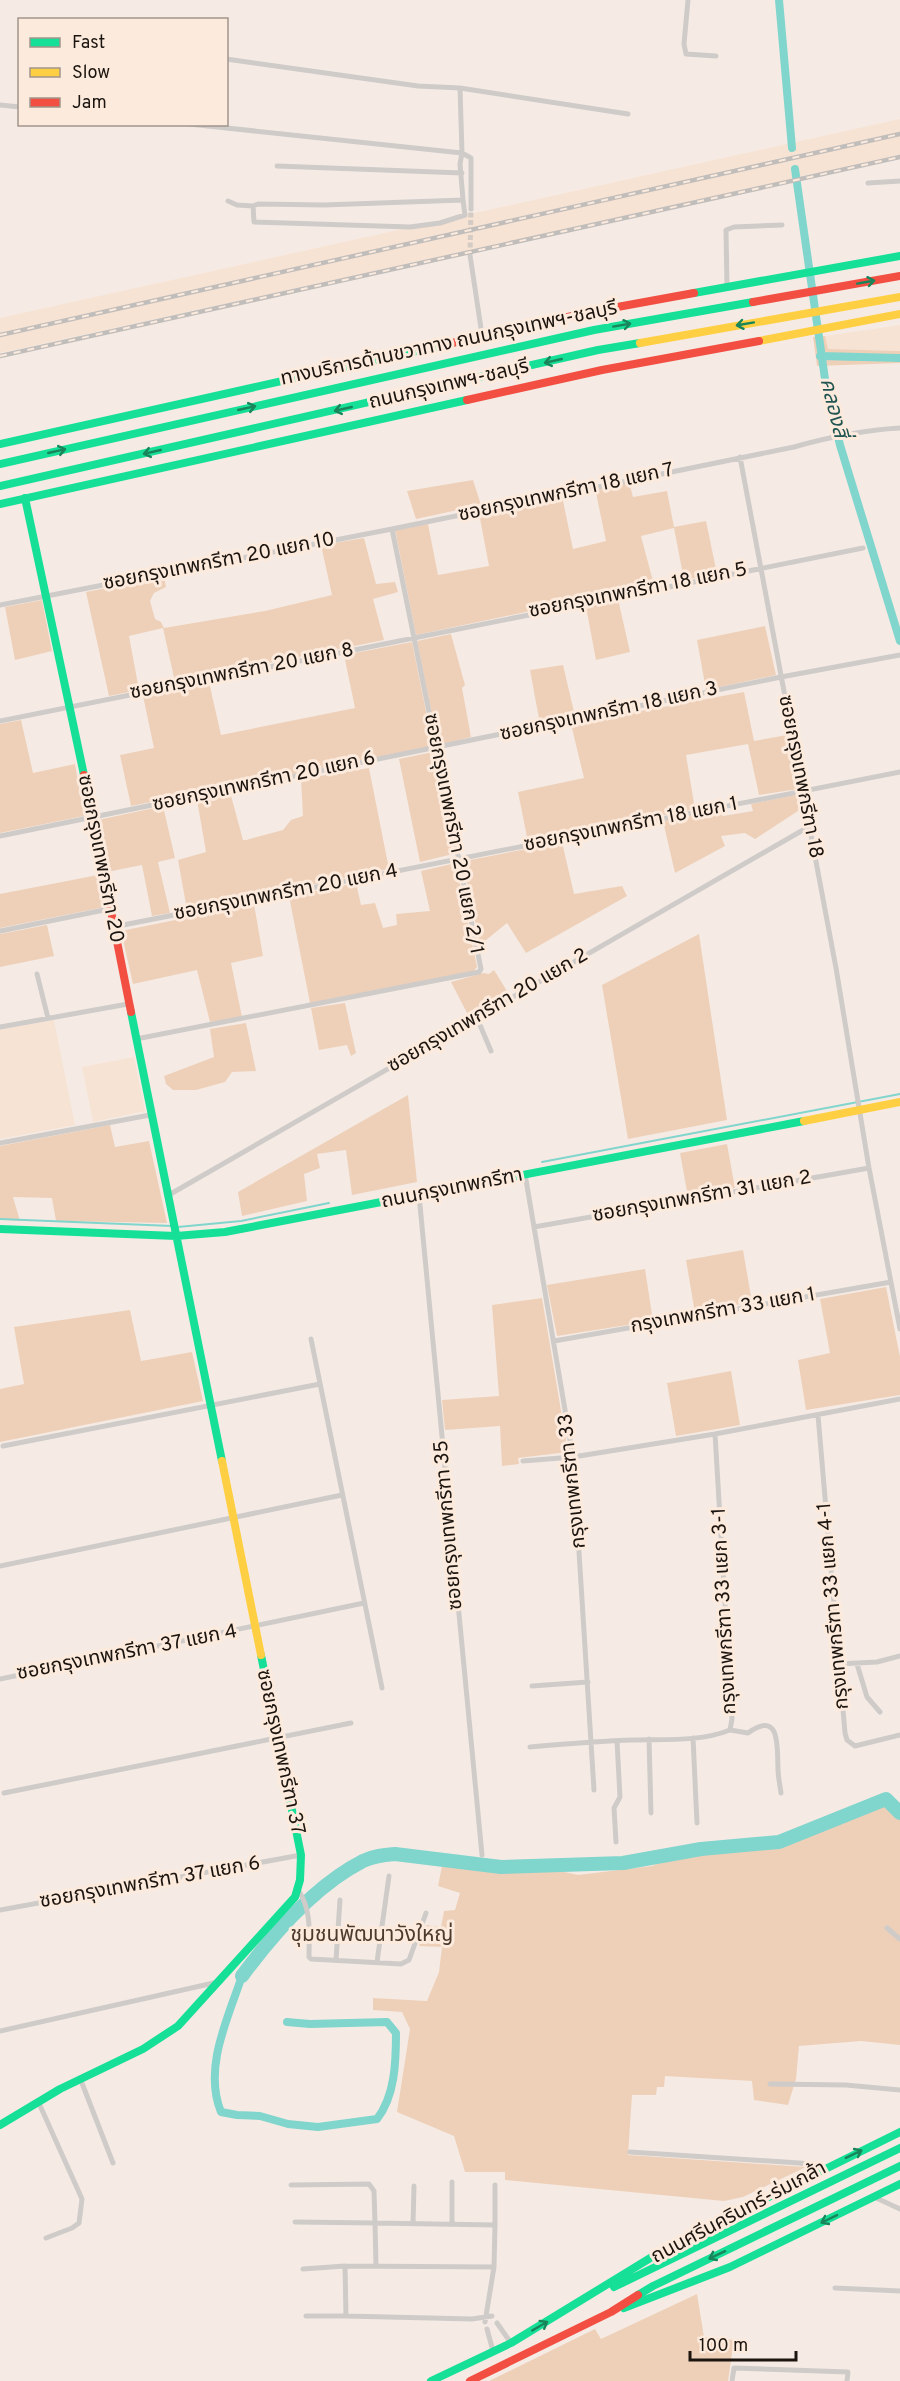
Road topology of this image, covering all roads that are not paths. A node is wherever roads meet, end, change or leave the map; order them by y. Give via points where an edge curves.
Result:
1 (688, 0) edge
2 (716, 56) dead end
3 (228, 59) edge
4 (460, 88) junction
5 (0, 105) edge
6 (18, 107) edge
7 (628, 114) dead end
8 (208, 126) edge
9 (462, 153) junction
10 (277, 166) dead end
11 (462, 173) junction
12 (900, 181) edge
13 (868, 183) dead end
14 (463, 200) junction
15 (228, 201) dead end
16 (253, 206) junction
17 (471, 209) tunnel mouth
18 (782, 225) dead end
19 (470, 255) tunnel mouth
20 (900, 255) edge
21 (900, 276) edge
22 (727, 286) junction
23 (900, 297) edge
24 (900, 314) edge
25 (482, 335) junction
26 (900, 428) edge
27 (0, 444) edge
28 (740, 457) junction
29 (0, 464) edge
30 (0, 486) edge
31 (25, 498) junction
32 (0, 504) edge
33 (392, 529) junction
34 (863, 548) dead end
35 (760, 567) junction
36 (46, 596) junction
37 (0, 605) edge
38 (414, 637) junction
39 (900, 655) edge
40 (781, 677) junction
41 (70, 707) junction
42 (0, 721) edge
43 (436, 747) junction
44 (900, 772) edge
45 (803, 791) junction
46 (92, 818) junction
47 (810, 826) junction
48 (0, 836) edge
49 (459, 859) junction
50 (109, 909) junction
51 (113, 927) junction
52 (0, 931) edge
53 (37, 974) dead end
54 (128, 1004) junction
55 (48, 1018) junction
56 (477, 1018) junction
57 (0, 1027) edge
58 (136, 1039) junction
59 (491, 1051) dead end
60 (900, 1102) edge
61 (859, 1104) junction
62 (150, 1115) junction
63 (0, 1143) edge
64 (869, 1167) junction
65 (525, 1174) junction
66 (419, 1195) junction
67 (167, 1196) junction
68 (534, 1227) junction
69 (0, 1229) edge
70 (175, 1233) junction
71 (891, 1282) junction
72 (900, 1329) edge
73 (310, 1339) dead end
74 (554, 1341) junction
75 (320, 1384) junction
76 (900, 1399) edge
77 (210, 1404) junction
78 (818, 1415) junction
79 (715, 1434) junction
80 (3, 1446) dead end
81 (573, 1456) junction
82 (523, 1461) dead end
83 (342, 1495) junction
84 (233, 1517) junction
85 (0, 1566) edge
86 (364, 1603) junction
87 (254, 1627) junction
88 (900, 1656) edge
89 (838, 1664) junction
90 (857, 1664) junction
91 (0, 1678) edge
92 (588, 1682) junction
93 (532, 1686) dead end
94 (382, 1688) dead end
95 (880, 1712) dead end
96 (351, 1723) dead end
97 (730, 1730) junction
98 (900, 1735) edge
99 (278, 1738) junction
100 (693, 1738) junction
101 (649, 1739) junction
102 (591, 1741) junction
103 (617, 1741) junction
104 (530, 1746) dead end
105 (594, 1790) dead end
106 (4, 1793) dead end
107 (781, 1793) dead end
108 (651, 1813) dead end
109 (697, 1823) dead end
110 (616, 1842) dead end
111 (301, 1855) junction
112 (482, 1855) dead end
113 (389, 1876) dead end
114 (299, 1892) junction
115 (339, 1900) dead end
116 (0, 1911) edge
117 (426, 1913) dead end
118 (886, 1928) dead end
119 (900, 1939) edge
120 (336, 1960) junction
121 (376, 1962) junction
122 (219, 1982) junction
123 (0, 2031) edge
124 (80, 2078) junction
125 (770, 2084) dead end
126 (900, 2090) edge
127 (38, 2101) junction
128 (0, 2125) edge
129 (899, 2133) edge
130 (900, 2148) edge
131 (630, 2152) dead end
132 (113, 2163) dead end
133 (900, 2166) edge
134 (821, 2170) junction
135 (452, 2182) dead end
136 (291, 2184) dead end
137 (900, 2184) edge
138 (495, 2185) dead end
139 (414, 2186) dead end
140 (874, 2197) junction
141 (900, 2209) edge
142 (295, 2222) dead end
143 (375, 2223) junction
144 (414, 2224) junction
145 (452, 2224) junction
146 (495, 2225) junction
147 (46, 2238) dead end
148 (345, 2266) junction
149 (376, 2266) junction
150 (494, 2267) junction
151 (303, 2269) dead end
152 (835, 2288) dead end
153 (900, 2291) edge
154 (582, 2302) junction
155 (610, 2312) junction
156 (306, 2316) dead end
157 (346, 2316) junction
158 (490, 2321) junction
159 (511, 2343) junction
160 (493, 2351) junction
161 (431, 2381) edge
162 (470, 2381) edge
163 (732, 2381) edge
164 (847, 2381) edge

1 - 2 street via 686,54
3 - 4 street via 418,86
4 - 7 street
4 - 9 street
5 - 6 street
8 - 9 street
9 - 11 street
9 - 17 street via 471,158
10 - 11 street
11 - 14 street
12 - 13 street
14 - 16 street
14 - 16 street via 465,215 410,227 254,222
15 - 16 street
18 - 22 street via 726,230
19 - 25 street
20 - 22 main road, ทางบริการด้านขวาทาง ถนนกรุงเทพฯ-ชลบุรี
29 -> 21 main road, ถนนกรุงเทพฯ-ชลบุรี via 594,330
22 - 25 main road, ทางบริการด้านขวาทาง ถนนกรุงเทพฯ-ชลบุรี
23 -> 30 main road, ถนนกรุงเทพฯ-ชลบุรี via 598,350
24 - 31 main road via 602,370
25 - 27 main road, ทางบริการด้านขวาทาง ถนนกรุงเทพฯ-ชลบุรี
26 - 28 street, ซอยกรุงเทพกรีฑา 18 แยก 7 via 868,429
28 - 33 street, ซอยกรุงเทพกรีฑา 18 แยก 7
28 - 35 street, ซอยกรุงเทพกรีฑา 18
31 - 32 main road
31 - 36 main road, ซอยกรุงเทพกรีฑา 20
33 - 36 street, ซอยกรุงเทพกรีฑา 20 แยก 10
33 - 38 street, ซอยกรุงเทพกรีฑา 20 แยก 2/1
34 - 35 street, ซอยกรุงเทพกรีฑา 18 แยก 5
35 - 38 street, ซอยกรุงเทพกรีฑา 18 แยก 5
35 - 40 street, ซอยกรุงเทพกรีฑา 18
36 - 37 street, ซอยกรุงเทพกรีฑา 20 แยก 10
36 - 41 main road, ซอยกรุงเทพกรีฑา 20
38 - 41 street, ซอยกรุงเทพกรีฑา 20 แยก 8
38 - 43 street, ซอยกรุงเทพกรีฑา 20 แยก 2/1
39 - 40 street, ซอยกรุงเทพกรีฑา 18 แยก 3
40 - 43 street, ซอยกรุงเทพกรีฑา 18 แยก 3
40 - 45 street, ซอยกรุงเทพกรีฑา 18
41 - 42 street, ซอยกรุงเทพกรีฑา 20 แยก 8
41 - 46 main road, ซอยกรุงเทพกรีฑา 20
43 - 46 street, ซอยกรุงเทพกรีฑา 20 แยก 6
43 - 49 street, ซอยกรุงเทพกรีฑา 20 แยก 2/1
44 - 45 street, ซอยกรุงเทพกรีฑา 18 แยก 1
45 - 47 street, ซอยกรุงเทพกรีฑา 18
45 - 49 street, ซอยกรุงเทพกรีฑา 18 แยก 1
46 - 48 street, ซอยกรุงเทพกรีฑา 20 แยก 6
46 - 50 main road, ซอยกรุงเทพกรีฑา 20
47 - 56 street, ซอยกรุงเทพกรีฑา 20 แยก 2
47 - 61 street, ซอยกรุงเทพกรีฑา 18
49 - 51 street, ซอยกรุงเทพกรีฑา 20 แยก 4
49 - 58 street, ซอยกรุงเทพกรีฑา 20 แยก 2/1 via 479,972
50 - 51 main road, ซอยกรุงเทพกรีฑา 20
50 - 52 street
51 - 54 main road, ซอยกรุงเทพกรีฑา 20
53 - 55 street
54 - 55 street
54 - 58 main road, ซอยกรุงเทพกรีฑา 20
55 - 57 street
56 - 59 street
56 - 67 street, ซอยกรุงเทพกรีฑา 20 แยก 2
58 - 62 main road, ซอยกรุงเทพกรีฑา 20
60 - 61 main road, ถนนกรุงเทพกรีฑา
61 - 64 street, ซอยกรุงเทพกรีฑา 18
61 - 65 main road, ถนนกรุงเทพกรีฑา
62 - 63 street
62 - 67 main road, ซอยกรุงเทพกรีฑา 20
64 - 68 street, ซอยกรุงเทพกรีฑา 31 แยก 2
64 - 71 street, ซอยกรุงเทพกรีฑา 18
65 - 66 main road, ถนนกรุงเทพกรีฑา
65 - 68 street, กรุงเทพกรีฑา 33
66 - 70 main road, ถนนกรุงเทพกรีฑา via 225,1232
66 - 112 street, ซอยกรุงเทพกรีฑา 35
67 - 70 main road, ซอยกรุงเทพกรีฑา 20
68 - 74 street, กรุงเทพกรีฑา 33
69 - 70 main road, ถนนกรุงเทพกรีฑา
70 - 77 main road, ซอยกรุงเทพกรีฑา 37
71 - 72 street, ซอยกรุงเทพกรีฑา 18
71 - 74 street, กรุงเทพกรีฑา 33 แยก 1
73 - 75 street
74 - 81 street, กรุงเทพกรีฑา 33
75 - 77 street
75 - 83 street
76 - 78 street
77 - 80 street
77 - 84 main road, ซอยกรุงเทพกรีฑา 37
78 - 79 street
78 - 89 street, กรุงเทพกรีฑา 33 แยก 4-1
79 - 81 street
79 - 97 street, กรุงเทพกรีฑา 33 แยก 3-1
81 - 82 street
81 - 92 street, กรุงเทพกรีฑา 33
83 - 84 street
83 - 86 street
84 - 85 street
84 - 87 main road, ซอยกรุงเทพกรีฑา 37
86 - 87 street, ซอยกรุงเทพกรีฑา 37 แยก 4
86 - 94 street
87 - 91 street, ซอยกรุงเทพกรีฑา 37 แยก 4
87 - 99 main road, ซอยกรุงเทพกรีฑา 37
88 - 90 street
89 - 90 street
89 - 98 street, กรุงเทพกรีฑา 33 แยก 4-1 via 847,1740 862,1746
90 - 95 street via 867,1697
92 - 93 street
92 - 102 street, กรุงเทพกรีฑา 33
96 - 99 street
97 - 100 street, กรุงเทพกรีฑา 33 แยก 3-1
97 - 107 street via 748,1733 766,1725 773,1730 778,1742
99 - 106 street
99 - 111 main road, ซอยกรุงเทพกรีฑา 37
100 - 101 street, กรุงเทพกรีฑา 33 แยก 3-1
100 - 109 street
101 - 103 street, กรุงเทพกรีฑา 33 แยก 3-1
101 - 108 street
102 - 103 street, กรุงเทพกรีฑา 33 แยก 3-1
102 - 104 street, กรุงเทพกรีฑา 33 แยก 3-1
102 - 105 street, กรุงเทพกรีฑา 33
103 - 110 street via 620,1797 614,1808
111 - 114 main road, ซอยกรุงเทพกรีฑา 37 via 303,1874
111 - 116 street, ซอยกรุงเทพกรีฑา 37 แยก 6
113 - 121 street
114 - 120 street via 309,1920 309,1957
114 - 122 main road
115 - 120 street
117 - 121 street via 409,1960 400,1964
118 - 119 street
120 - 121 street
122 - 123 street
122 - 124 main road via 178,2026 160,2039
124 - 127 main road
124 - 132 street
125 - 126 street
127 - 128 main road
127 - 147 street via 82,2199 78,2223
134 -> 129 main road, ถนนศรีนครินทร์-ร่มเกล้า
130 - 154 main road, ถนนศรีนครินทร์-ร่มเกล้า
131 - 134 street via 800,2163
133 -> 155 main road, ถนนศรีนครินทร์-ร่มเกล้า via 652,2286
134 - 154 main road, ถนนศรีนครินทร์-ร่มเกล้า via 670,2246
135 - 145 street
136 - 143 street via 369,2184 374,2191
137 - 140 main road, ถนนศรีนครินทร์-ร่มเกล้า
138 - 146 street
139 - 144 street
140 - 141 street
140 -> 155 main road, ถนนศรีนครินทร์-ร่มเกล้า via 658,2297
142 - 143 street
143 - 144 street
143 - 149 street
144 - 145 street
145 - 146 street
146 - 150 street
148 - 149 street
148 - 151 street
148 - 157 street
149 - 150 street
150 - 158 street
152 - 153 street
159 -> 154 main road, ถนนศรีนครินทร์-ร่มเกล้า
155 - 162 main road, ถนนศรีนครินทร์-ร่มเกล้า
156 - 157 street
157 - 158 street
158 - 159 street
158 - 160 street
159 - 160 main road, ถนนศรีนครินทร์-ร่มเกล้า
160 - 161 main road, ถนนศรีนครินทร์-ร่มเกล้า
163 - 164 street via 734,2368 848,2372

